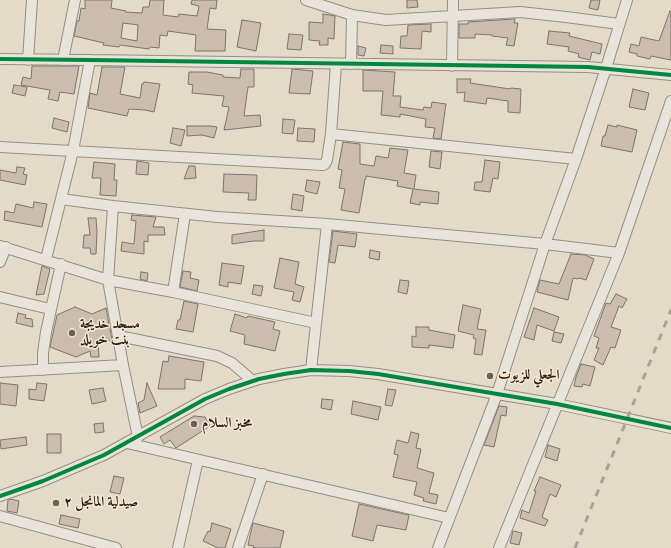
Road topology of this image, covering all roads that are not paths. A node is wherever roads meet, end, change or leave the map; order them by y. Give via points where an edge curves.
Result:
1 (32, 0) edge
2 (75, 0) edge
3 (306, 0) edge
4 (453, 0) edge
5 (627, 0) edge
6 (352, 15) junction
7 (453, 16) junction
8 (619, 24) junction
9 (0, 60) edge
10 (28, 60) junction
11 (63, 60) junction
12 (90, 60) junction
13 (336, 64) junction
14 (351, 64) junction
15 (452, 66) junction
16 (606, 68) junction
17 (671, 75) edge
18 (671, 101) edge
19 (331, 134) junction
20 (0, 147) edge
21 (73, 151) junction
22 (576, 159) junction
23 (61, 199) junction
24 (113, 206) junction
25 (185, 214) junction
26 (327, 224) junction
27 (545, 244) junction
28 (3, 246) edge
29 (619, 253) junction
30 (46, 260) junction
31 (0, 262) edge
32 (60, 264) junction
33 (108, 280) junction
34 (173, 292) junction
35 (0, 297) edge
36 (50, 309) junction
37 (316, 323) junction
38 (119, 336) junction
39 (123, 365) junction
40 (42, 370) junction
41 (311, 370) junction
42 (0, 372) edge
43 (253, 381) junction
44 (496, 394) junction
45 (557, 404) junction
46 (671, 428) edge
47 (138, 437) junction
48 (127, 443) junction
49 (198, 460) junction
50 (263, 474) junction
51 (0, 496) edge
52 (0, 516) edge
53 (449, 518) junction
54 (116, 548) edge
55 (178, 548) edge
56 (238, 548) edge
57 (438, 548) edge
58 (499, 548) edge

1 - 10 street
2 - 11 street
3 - 6 street
4 - 7 street
5 - 8 street
6 - 7 street via 386,20
6 - 14 street
7 - 8 street via 520,12
7 - 15 street
8 - 16 street
9 - 10 street
10 - 11 street
11 - 12 street
12 - 13 street
12 - 21 street
13 - 14 street
13 - 19 street
14 - 15 street
15 - 16 street
16 - 17 street
16 - 22 street
18 - 29 street
19 - 21 street via 327,160 323,165
19 - 22 street
20 - 21 street
21 - 23 street
22 - 27 street
23 - 24 street
23 - 30 street
24 - 25 street
24 - 33 street
25 - 26 street
25 - 34 street
26 - 27 street
26 - 37 street
27 - 29 street
27 - 44 street
28 - 30 street
28 - 31 street
29 - 45 street
30 - 32 street
32 - 33 street
32 - 36 street
33 - 34 street
33 - 38 street
34 - 37 street
35 - 36 street
36 - 40 street
37 - 41 street
38 - 39 street
38 - 43 street via 217,356 232,363
39 - 40 street
39 - 47 street
40 - 42 street
41 - 43 street
41 - 44 street via 378,374
43 - 47 street via 205,400
44 - 45 street
44 - 53 street
45 - 46 street
45 - 58 street
47 - 48 street
48 - 49 street
48 - 51 street via 50,478
49 - 50 street
49 - 55 street
50 - 53 street
50 - 56 street
52 - 54 street
53 - 57 street

